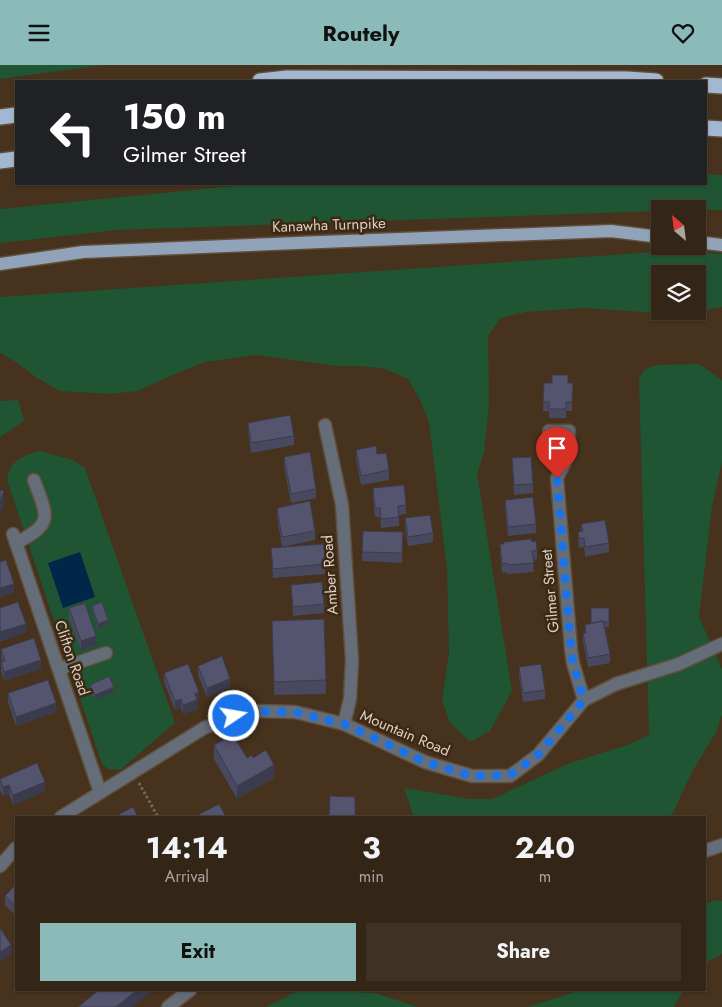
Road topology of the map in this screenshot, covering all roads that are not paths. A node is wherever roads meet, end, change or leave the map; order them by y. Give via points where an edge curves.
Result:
1 (269, 80) edge
2 (642, 80) edge
3 (707, 85) edge
4 (722, 87) edge
5 (15, 115) edge
6 (0, 117) edge
7 (707, 128) edge
8 (722, 129) edge
9 (15, 159) edge
10 (0, 161) edge
11 (651, 236) edge
12 (706, 243) edge
13 (722, 245) edge
14 (0, 264) edge
15 (325, 425) dead end
16 (549, 431) dead end
17 (34, 480) dead end
18 (722, 644) edge
19 (106, 653) dead end
20 (59, 669) junction
21 (584, 700) junction
22 (344, 724) junction
23 (100, 792) junction
24 (63, 816) edge
25 (722, 845) edge
26 (15, 849) edge
27 (706, 851) edge
28 (0, 866) edge
29 (189, 991) edge
30 (168, 1007) edge

1 - 2 highway
3 - 4 highway
5 - 6 highway
7 - 8 highway
9 - 10 highway
11 - 14 main road, Kanawha Turnpike via 611,231 83,252
12 - 13 main road
15 - 22 street, Amber Road via 342,505 350,641 350,691
16 - 21 street, Gilmer Street via 569,431 568,456 557,478 571,649
17 - 20 street, Clifton Road via 45,521 29,536 14,539
18 - 21 street, Mountain Road via 679,664 616,684
19 - 20 street
20 - 23 street, Clifton Road
21 - 22 street, Mountain Road via 538,755 510,775 472,776 425,762
22 - 23 street, Mountain Road via 294,712 249,711 204,727
23 - 24 street, Mountain Road
25 - 27 street
26 - 28 street
29 - 30 street

